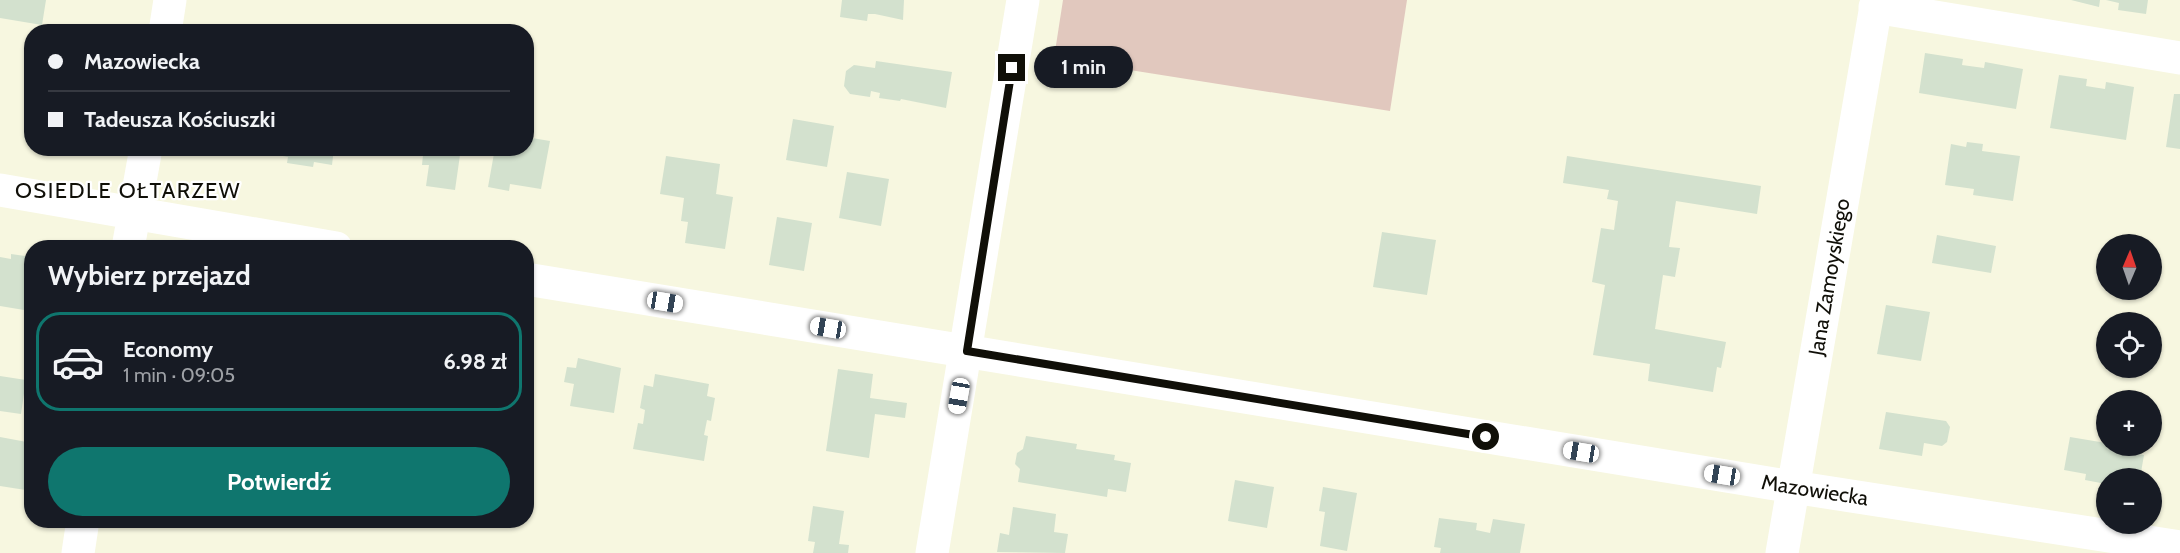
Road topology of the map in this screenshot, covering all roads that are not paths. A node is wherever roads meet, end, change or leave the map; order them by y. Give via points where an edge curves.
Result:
1 (170, 0) edge
2 (1023, 0) edge
3 (1876, 4) edge
4 (166, 24) edge
5 (2180, 58) edge
6 (145, 156) edge
7 (0, 190) edge
8 (135, 214) junction
9 (130, 240) edge
10 (289, 240) edge
11 (534, 280) edge
12 (967, 351) junction
13 (1793, 487) junction
14 (82, 528) edge
15 (2180, 547) edge
16 (78, 553) edge
17 (932, 553) edge
18 (1782, 553) edge

1 - 4 street
2 - 12 street
3 - 5 street
3 - 13 street, Jana Zamoyskiego
6 - 8 street
7 - 8 street
8 - 9 street
8 - 10 street
11 - 12 street, Mazowiecka
12 - 13 street, Mazowiecka
12 - 17 street
13 - 15 street, Mazowiecka
13 - 18 street, Jana Zamoyskiego
14 - 16 street

